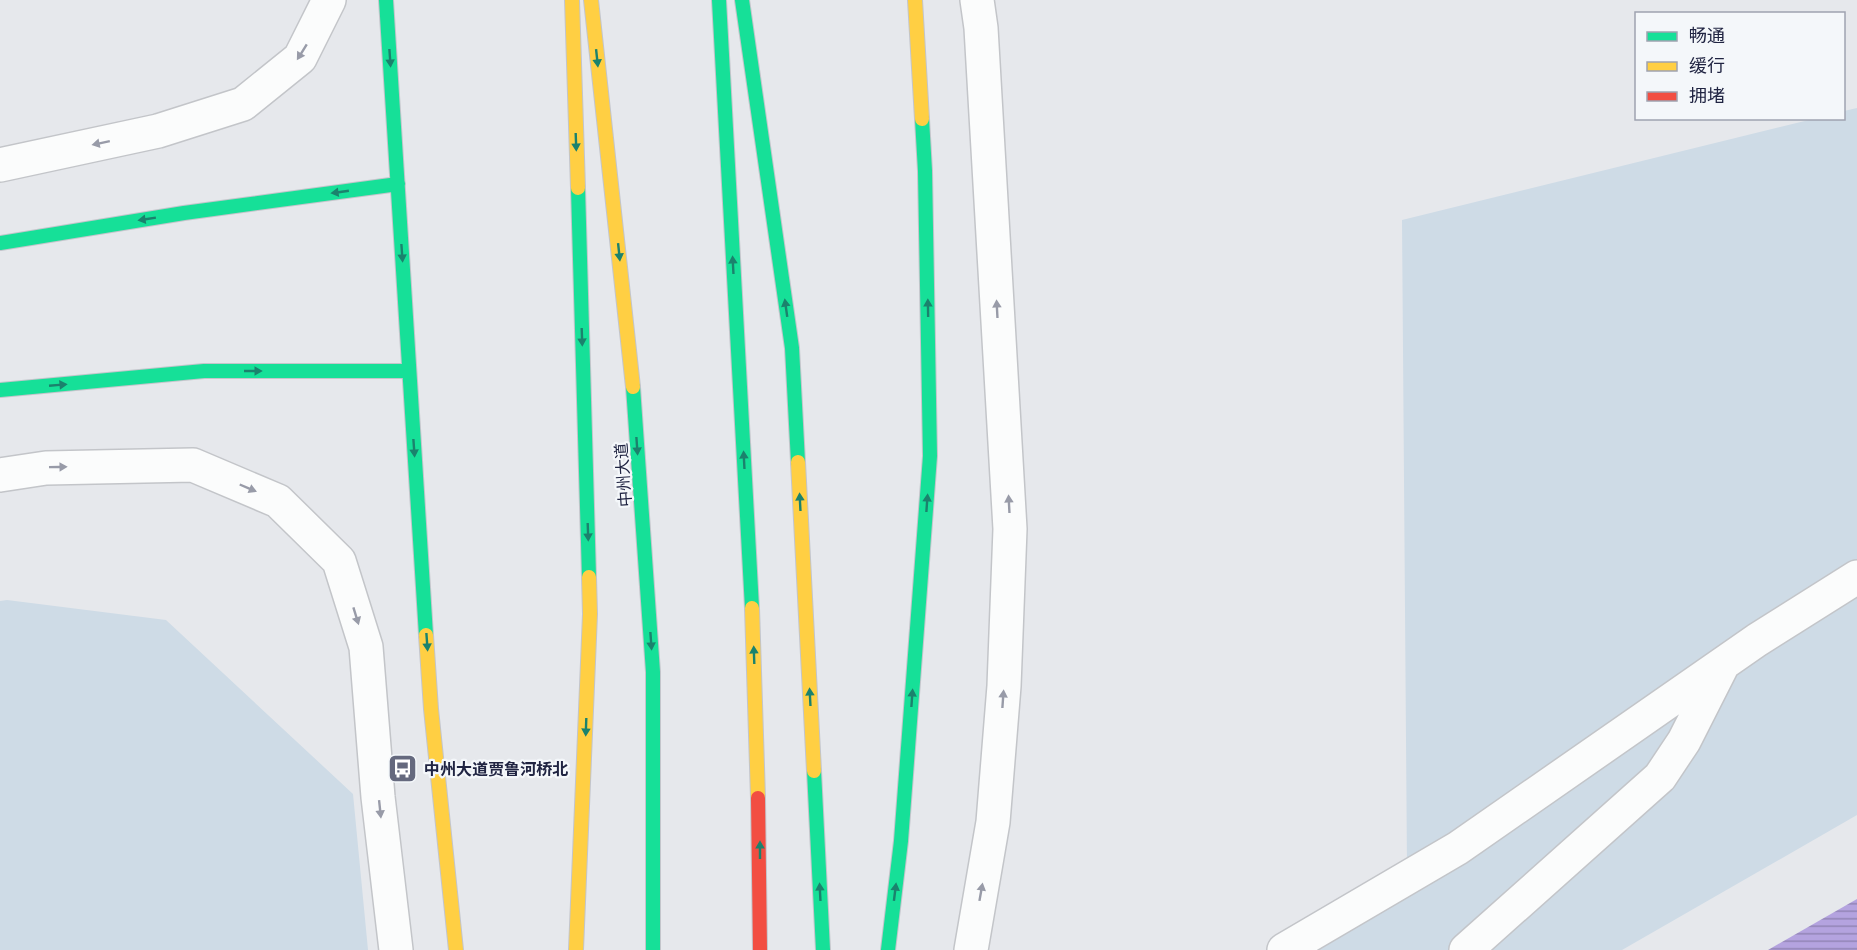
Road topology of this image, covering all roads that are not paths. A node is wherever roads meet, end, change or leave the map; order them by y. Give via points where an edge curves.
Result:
1 (329, 0) edge
2 (386, 0) edge
3 (572, 0) edge
4 (591, 0) edge
5 (719, 0) edge
6 (742, 0) edge
7 (915, 0) edge
8 (977, 0) edge
9 (0, 165) edge
10 (398, 184) junction
11 (0, 243) edge
12 (410, 371) junction
13 (0, 390) edge
14 (0, 475) edge
15 (1857, 577) edge
16 (1723, 664) junction
17 (396, 950) edge
18 (456, 950) edge
19 (576, 950) edge
20 (653, 950) edge
21 (760, 950) edge
22 (823, 950) edge
23 (888, 950) edge
24 (971, 950) edge
25 (1284, 950) edge
26 (1466, 950) edge

1 -> 9 street via 300,58 243,104 158,131
2 -> 10 main road
3 -> 19 main road via 590,614
4 -> 20 main road, 中州大道 via 631,352 653,672
21 -> 5 main road via 753,615
22 -> 6 main road via 792,348
23 -> 7 main road via 901,841 930,456 925,171
24 -> 8 street via 993,822 1004,686 1010,529
10 -> 11 main road
10 -> 12 main road
13 -> 12 main road via 204,371
12 -> 18 main road via 431,708
14 -> 17 street via 46,468 193,465 278,501 339,561 366,647
15 - 16 street
16 - 25 street via 1458,848
16 - 26 street via 1684,741 1660,777

